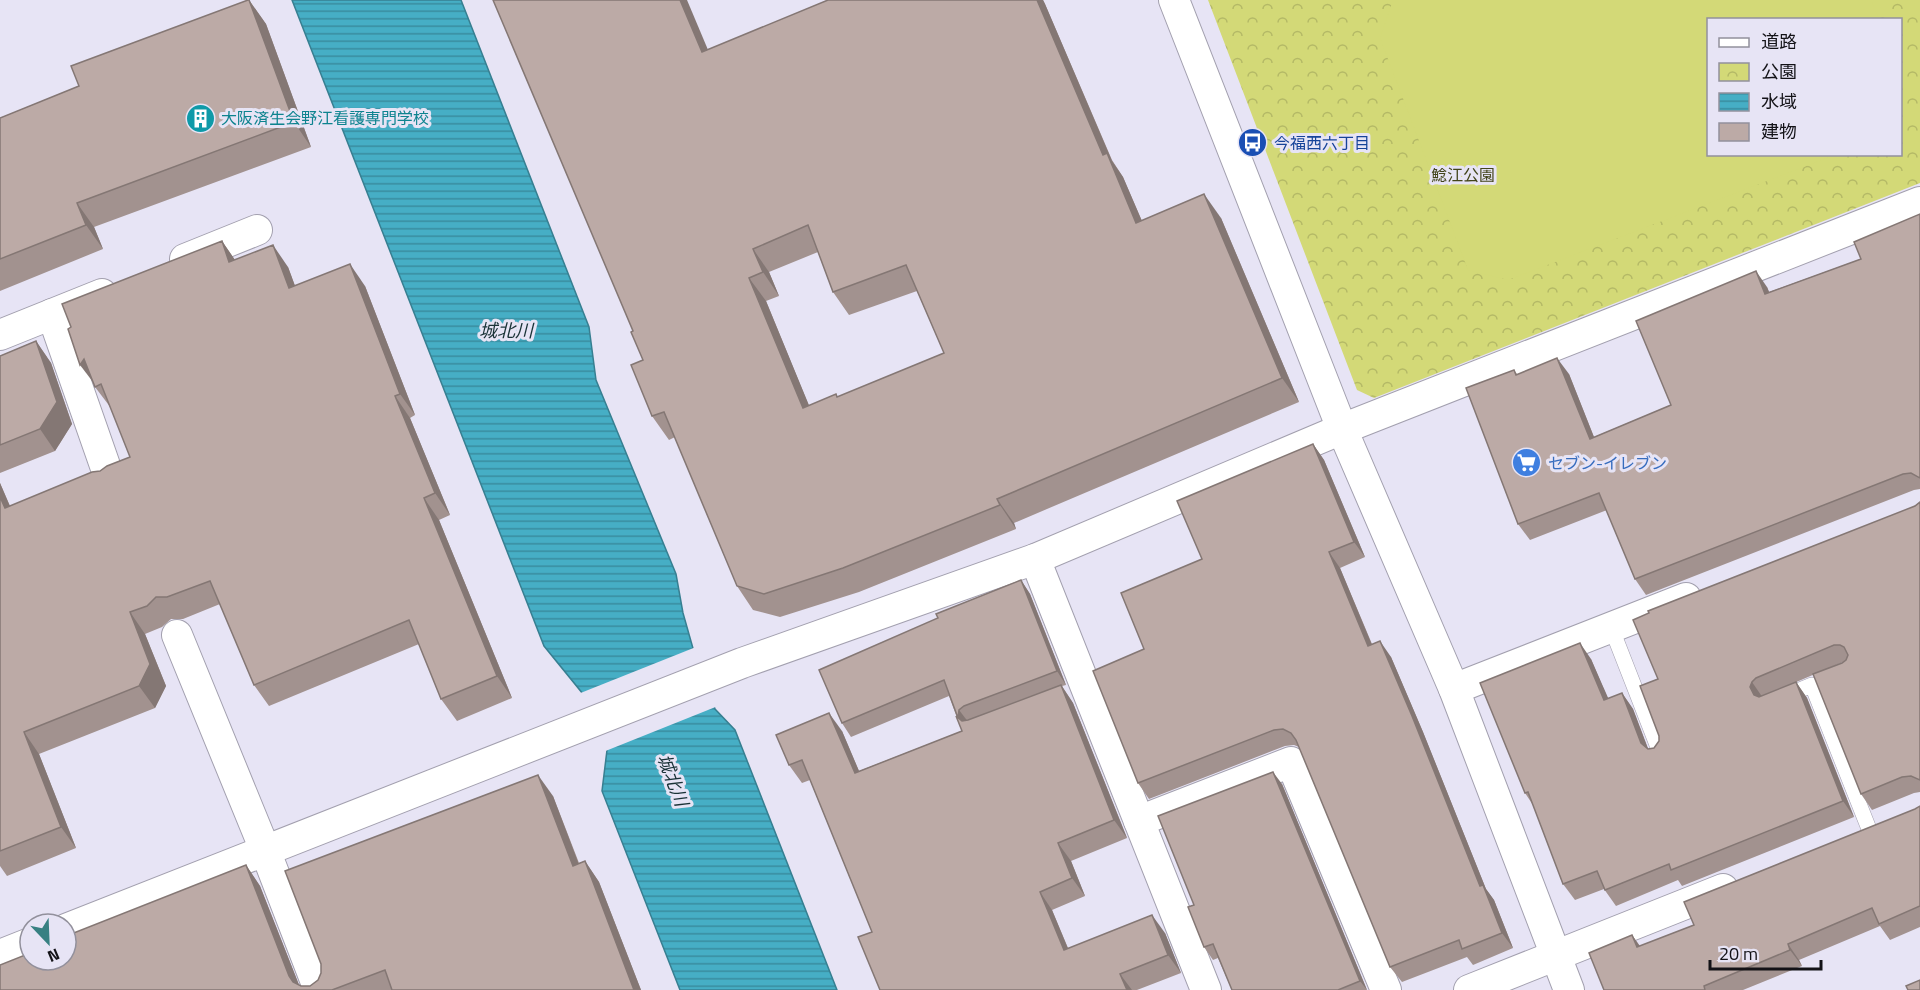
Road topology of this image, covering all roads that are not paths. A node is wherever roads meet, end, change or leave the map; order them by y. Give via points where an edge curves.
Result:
1 (1174, 0) edge
2 (1920, 202) edge
3 (257, 230) dead end
4 (160, 270) edge
5 (128, 283) edge
6 (52, 314) junction
7 (0, 335) edge
8 (1342, 429) junction
9 (109, 477) edge
10 (1035, 559) junction
11 (1711, 588) edge
12 (1611, 627) junction
13 (177, 635) dead end
14 (1830, 677) edge
15 (1812, 685) junction
16 (1454, 689) junction
17 (1771, 703) edge
18 (1661, 755) edge
19 (1139, 821) junction
20 (1869, 830) edge
21 (265, 850) junction
22 (1750, 878) edge
23 (78, 924) edge
24 (18, 949) edge
25 (0, 956) edge
26 (1556, 956) junction
27 (319, 990) edge
28 (1206, 990) edge
29 (1386, 990) edge
30 (1469, 990) edge
31 (1569, 990) edge

1 - 8 street
2 - 8 street
3 - 4 street
5 - 6 street
6 - 7 street
6 - 9 street
8 - 10 street
8 - 16 street
10 - 19 street via 1080,690
10 - 21 street via 726,669
11 - 12 street
12 - 16 street
12 - 18 lane
13 - 21 street
14 - 15 lane
15 - 17 lane
15 - 20 lane
16 - 26 street
19 - 28 street
19 - 29 street via 1291,762
21 - 23 street
21 - 27 street
22 - 26 street
24 - 25 street
26 - 30 street
26 - 31 street

